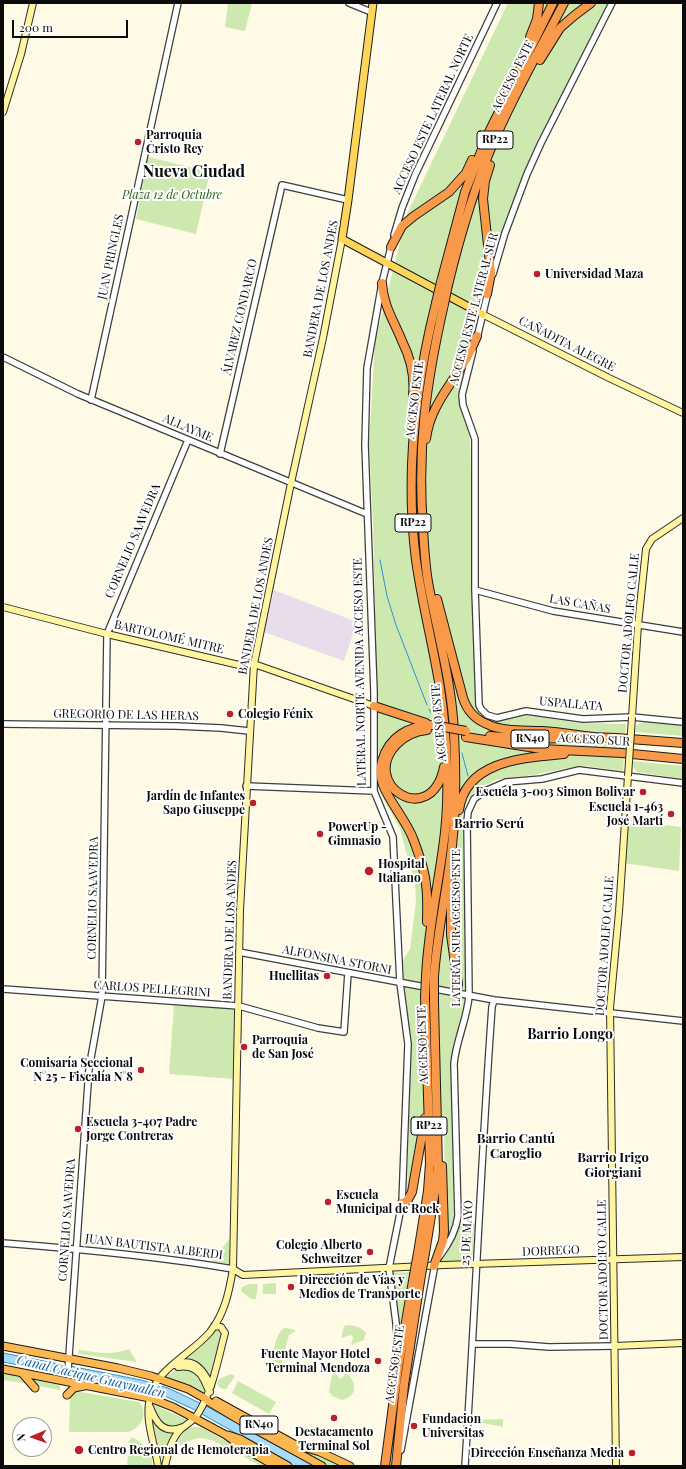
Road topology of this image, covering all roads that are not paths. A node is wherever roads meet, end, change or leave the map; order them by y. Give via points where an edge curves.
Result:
1 (33, 3) edge
2 (178, 3) edge
3 (349, 3) edge
4 (372, 3) edge
5 (497, 3) edge
6 (539, 3) edge
7 (553, 3) edge
8 (564, 3) edge
9 (591, 3) edge
10 (612, 3) edge
11 (371, 12) junction
12 (508, 111) junction
13 (3, 112) edge
14 (497, 114) junction
15 (499, 130) junction
16 (488, 134) junction
17 (348, 200) junction
18 (342, 239) junction
19 (391, 247) junction
20 (387, 263) junction
21 (382, 283) junction
22 (445, 284) junction
23 (487, 294) junction
24 (440, 304) junction
25 (482, 314) junction
26 (477, 336) junction
27 (3, 357) edge
28 (91, 400) junction
29 (683, 413) edge
30 (188, 440) junction
31 (220, 454) junction
32 (291, 483) junction
33 (421, 501) junction
34 (367, 514) junction
35 (413, 518) junction
36 (683, 518) edge
37 (422, 519) junction
38 (475, 590) junction
39 (3, 607) edge
40 (638, 625) junction
41 (683, 632) edge
42 (107, 634) junction
43 (254, 664) junction
44 (374, 706) junction
45 (484, 713) joint
46 (632, 717) junction
47 (683, 722) edge
48 (3, 724) edge
49 (106, 726) junction
50 (433, 728) junction
51 (249, 732) junction
52 (466, 734) junction
53 (594, 737) junction
54 (446, 742) junction
55 (683, 743) edge
56 (584, 752) junction
57 (683, 759) edge
58 (628, 776) junction
59 (683, 783) edge
60 (246, 786) junction
61 (374, 791) junction
62 (452, 844) junction
63 (450, 862) junction
64 (427, 951) junction
65 (239, 952) junction
66 (348, 973) junction
67 (430, 977) junction
68 (400, 984) junction
69 (3, 989) edge
70 (456, 994) junction
71 (102, 996) junction
72 (469, 996) junction
73 (494, 1000) junction
74 (238, 1006) junction
75 (610, 1013) junction
76 (683, 1021) edge
77 (426, 1041) junction
78 (437, 1114) junction
79 (402, 1203) junction
80 (3, 1244) edge
81 (76, 1248) junction
82 (422, 1253) junction
83 (683, 1257) edge
84 (614, 1259) junction
85 (476, 1264) junction
86 (434, 1266) junction
87 (389, 1268) junction
88 (232, 1269) junction
89 (418, 1272) junction
90 (214, 1326) junction
91 (683, 1343) edge
92 (473, 1344) junction
93 (3, 1346) edge
94 (615, 1346) junction
95 (68, 1365) junction
96 (402, 1368) junction
97 (3, 1369) edge
98 (168, 1369) junction
99 (22, 1373) junction
100 (89, 1386) junction
101 (35, 1388) dead end
102 (154, 1391) junction
103 (66, 1395) dead end
104 (204, 1403) junction
105 (188, 1424) junction
106 (405, 1426) junction
107 (226, 1435) junction
108 (401, 1440) junction
109 (387, 1451) junction
110 (396, 1456) junction
111 (158, 1466) edge
112 (165, 1466) edge
113 (275, 1466) edge
114 (288, 1466) edge
115 (322, 1466) edge
116 (350, 1466) edge
117 (380, 1466) edge
118 (385, 1466) edge
119 (398, 1466) edge
120 (465, 1466) edge
121 (616, 1466) edge

1 - 13 main road
2 - 28 street, JUAN PRINGLES
3 - 11 street
4 - 11 main road, BANDERA DE LOS ANDES
5 - 19 street, ACCESO ESTE LATERAL NORTE via 407,193
6 - 14 highway via 533,31
7 - 14 highway, ACCESO ESTE / RP22
8 - 12 highway, ACCESO ESTE / RP22
9 - 12 highway via 567,21 557,33
10 - 23 street, ACCESO ESTE LATERAL SUR via 527,174 505,233
11 - 17 main road, BANDERA DE LOS ANDES
12 - 15 highway, ACCESO ESTE / RP22
14 - 16 highway, ACCESO ESTE / RP22
15 - 22 highway, ACCESO ESTE / RP22 via 479,178
15 - 23 highway via 483,194 491,273
16 - 19 highway via 461,180 449,192 402,226
16 - 22 highway, ACCESO ESTE / RP22 via 464,198
17 - 18 main road, BANDERA DE LOS ANDES
17 - 31 street, ÁLVAREZ CONDARCO via 282,185
18 - 20 main road, CAÑADITA ALEGRE
18 - 32 main road, BANDERA DE LOS ANDES
19 - 20 street, ACCESO ESTE LATERAL NORTE
20 - 21 street, ACCESO ESTE LATERAL NORTE
20 - 25 main road, CAÑADITA ALEGRE
21 - 34 street, LATERAL NORTE AVENIDA ACCESO ESTE via 367,368
21 - 35 highway via 385,304 406,350 413,380 409,486
22 - 24 highway, ACCESO ESTE / RP22, bridge
23 - 25 street, ACCESO ESTE LATERAL SUR
24 - 33 highway, ACCESO ESTE / RP22 via 425,402 421,445
24 - 35 highway, ACCESO ESTE / RP22 via 422,367 417,401 412,456
25 - 26 street, ACCESO ESTE LATERAL SUR
25 - 29 main road, CAÑADITA ALEGRE
26 - 33 highway via 468,356 442,393 431,416 426,437
26 - 38 street, ACCESO ESTE LATERAL SUR via 462,396 475,439
27 - 28 street, ALLAYME
28 - 30 street, ALLAYME
30 - 31 street, ALLAYME
30 - 42 street, CORNELIO SAAVEDRA
31 - 32 street, ALLAYME
32 - 34 street, ALLAYME
32 - 43 main road, BANDERA DE LOS ANDES
33 - 37 highway, ACCESO ESTE / RP22
34 - 44 street, LATERAL NORTE AVENIDA ACCESO ESTE
35 - 54 highway, ACCESO ESTE / RP22 via 419,580 440,688
36 - 40 main road, DOCTOR ADOLFO CALLE via 652,540 646,549
37 - 53 highway via 432,580 460,689 469,711 490,726
37 - 62 highway, ACCESO ESTE / RP22 via 428,582 453,712 456,787
38 - 40 street, LAS CAÑAS via 540,608
38 - 45 street, ACCESO ESTE LATERAL SUR via 479,705
39 - 42 main road, BARTOLOMÉ MITRE
40 - 41 street, LAS CAÑAS
40 - 46 main road, DOCTOR ADOLFO CALLE
42 - 43 main road, BARTOLOMÉ MITRE via 239,665
42 - 49 street, CORNELIO SAAVEDRA
43 - 44 main road, BARTOLOMÉ MITRE
43 - 51 main road, BANDERA DE LOS ANDES
44 - 50 highway, ACCESO SUR
44 - 61 street, LATERAL NORTE AVENIDA ACCESO ESTE
45 - 46 street, USPALLATA via 497,718 526,711 583,719
46 - 47 street, USPALLATA
46 - 58 main road, DOCTOR ADOLFO CALLE, bridge
48 - 49 street, GREGORIO DE LAS HERAS
49 - 51 street, GREGORIO DE LAS HERAS via 212,727
49 - 71 street, CORNELIO SAAVEDRA
50 - 52 highway, ACCESO SUR / RN40
50 - 54 highway via 408,736 392,751 387,763 387,772 390,784 396,792 415,799 433,791 442,774
50 - 64 highway via 412,728 394,738 385,751 381,768 382,784 410,832 424,873
51 - 60 main road, BANDERA DE LOS ANDES
52 - 53 highway, ACCESO SUR / RN40 via 518,738
52 - 56 highway, ACCESO SUR / RN40 via 516,746
53 - 55 highway, ACCESO SUR / RN40
54 - 64 highway, ACCESO ESTE / RP22 via 446,817
56 - 57 highway, ACCESO SUR / RN40
56 - 62 highway via 500,764 480,773 462,795
58 - 59 street
58 - 72 street, LATERAL SUR ACCESO ESTE via 587,770 574,771 542,779 506,782 474,799 467,822
58 - 75 main road, DOCTOR ADOLFO CALLE
60 - 61 street
60 - 65 main road, BANDERA DE LOS ANDES
61 - 68 street, LATERAL NORTE AVENIDA ACCESO ESTE via 393,837
62 - 63 highway, ACCESO ESTE / RP22
63 - 67 highway, ACCESO ESTE / RP22
63 - 70 highway via 451,935 458,984
64 - 67 highway, ACCESO ESTE / RP22
65 - 66 street, ALFONSINA STORNI
65 - 74 main road, BANDERA DE LOS ANDES
66 - 68 street, ALFONSINA STORNI
66 - 74 street, CARLOS PELLEGRINI via 344,1032 318,1028
67 - 77 highway, ACCESO ESTE / RP22, bridge via 425,997
67 - 78 highway, ACCESO ESTE / RP22, bridge via 434,1002
68 - 70 street, ALFONSINA STORNI
68 - 79 street, LATERAL NORTE AVENIDA ACCESO ESTE via 408,1044
69 - 71 street, CARLOS PELLEGRINI
70 - 72 street, ALFONSINA STORNI
71 - 74 street, CARLOS PELLEGRINI
71 - 81 street, CORNELIO SAAVEDRA via 89,1069
72 - 73 street, ALFONSINA STORNI
72 - 86 street, LATERAL SUR ACCESO ESTE via 454,1064 458,1223 452,1238
73 - 75 street, ALFONSINA STORNI
73 - 85 street, 25 DE MAYO via 489,1042
74 - 88 main road, BANDERA DE LOS ANDES
75 - 76 street, ALFONSINA STORNI
75 - 84 main road, DOCTOR ADOLFO CALLE
77 - 79 highway via 424,1123 412,1192 407,1201
77 - 82 highway, ACCESO ESTE / RP22 via 430,1163
78 - 82 highway, ACCESO ESTE / RP22 via 437,1181
78 - 86 highway via 442,1155 444,1231
79 - 87 street, LATERAL NORTE AVENIDA ACCESO ESTE
80 - 81 street, JUAN BAUTISTA ALBERDI
81 - 88 street, JUAN BAUTISTA ALBERDI
81 - 95 street, CORNELIO SAAVEDRA
82 - 89 highway, ACCESO ESTE / RP22, bridge
83 - 84 main road, DORREGO
84 - 85 main road, DORREGO
84 - 94 main road, DOCTOR ADOLFO CALLE
85 - 86 main road, DORREGO
85 - 92 street, 25 DE MAYO
86 - 89 main road, DORREGO
86 - 106 street
87 - 88 main road, JUAN BAUTISTA ALBERDI via 243,1275
87 - 89 main road, JUAN BAUTISTA ALBERDI
87 - 96 street, LATERAL NORTE AVENIDA ACCESO ESTE
88 - 90 main road, BANDERA DE LOS ANDES via 225,1305
89 - 96 highway, ACCESO ESTE / RP22
90 - 98 main road, BANDERA DE LOS ANDES
90 - 104 main road via 220,1326 225,1333
91 - 94 main road
92 - 94 street
92 - 120 street, 25 DE MAYO
93 - 95 highway, RN40
94 - 121 main road, DOCTOR ADOLFO CALLE
95 - 102 highway, RN40 via 118,1368
96 - 108 highway
96 - 109 highway, ACCESO ESTE / RP22
96 - 110 highway, ACCESO ESTE / RP22
97 - 99 highway, RN40
98 - 102 main road, BANDERA DE LOS ANDES
98 - 104 main road via 186,1366 197,1370 202,1376
99 - 100 highway, RN40
99 - 101 highway
100 - 102 highway, RN40
100 - 103 highway via 74,1388
102 - 104 highway, RN40 via 188,1389
102 - 104 highway, RN40 via 173,1407
102 - 105 main road via 155,1420 170,1429
102 - 111 main road via 149,1420
104 - 105 main road
104 - 107 highway, RN40
104 - 115 highway, RN40 via 209,1402
104 - 116 highway, RN40 via 211,1398 294,1444 320,1452
105 - 112 main road via 172,1443
106 - 108 highway
106 - 119 street
107 - 113 highway, RN40
107 - 114 highway, RN40
108 - 110 highway
108 - 119 highway
109 - 117 highway
109 - 118 highway, ACCESO ESTE / RP22
110 - 119 highway, ACCESO ESTE / RP22

